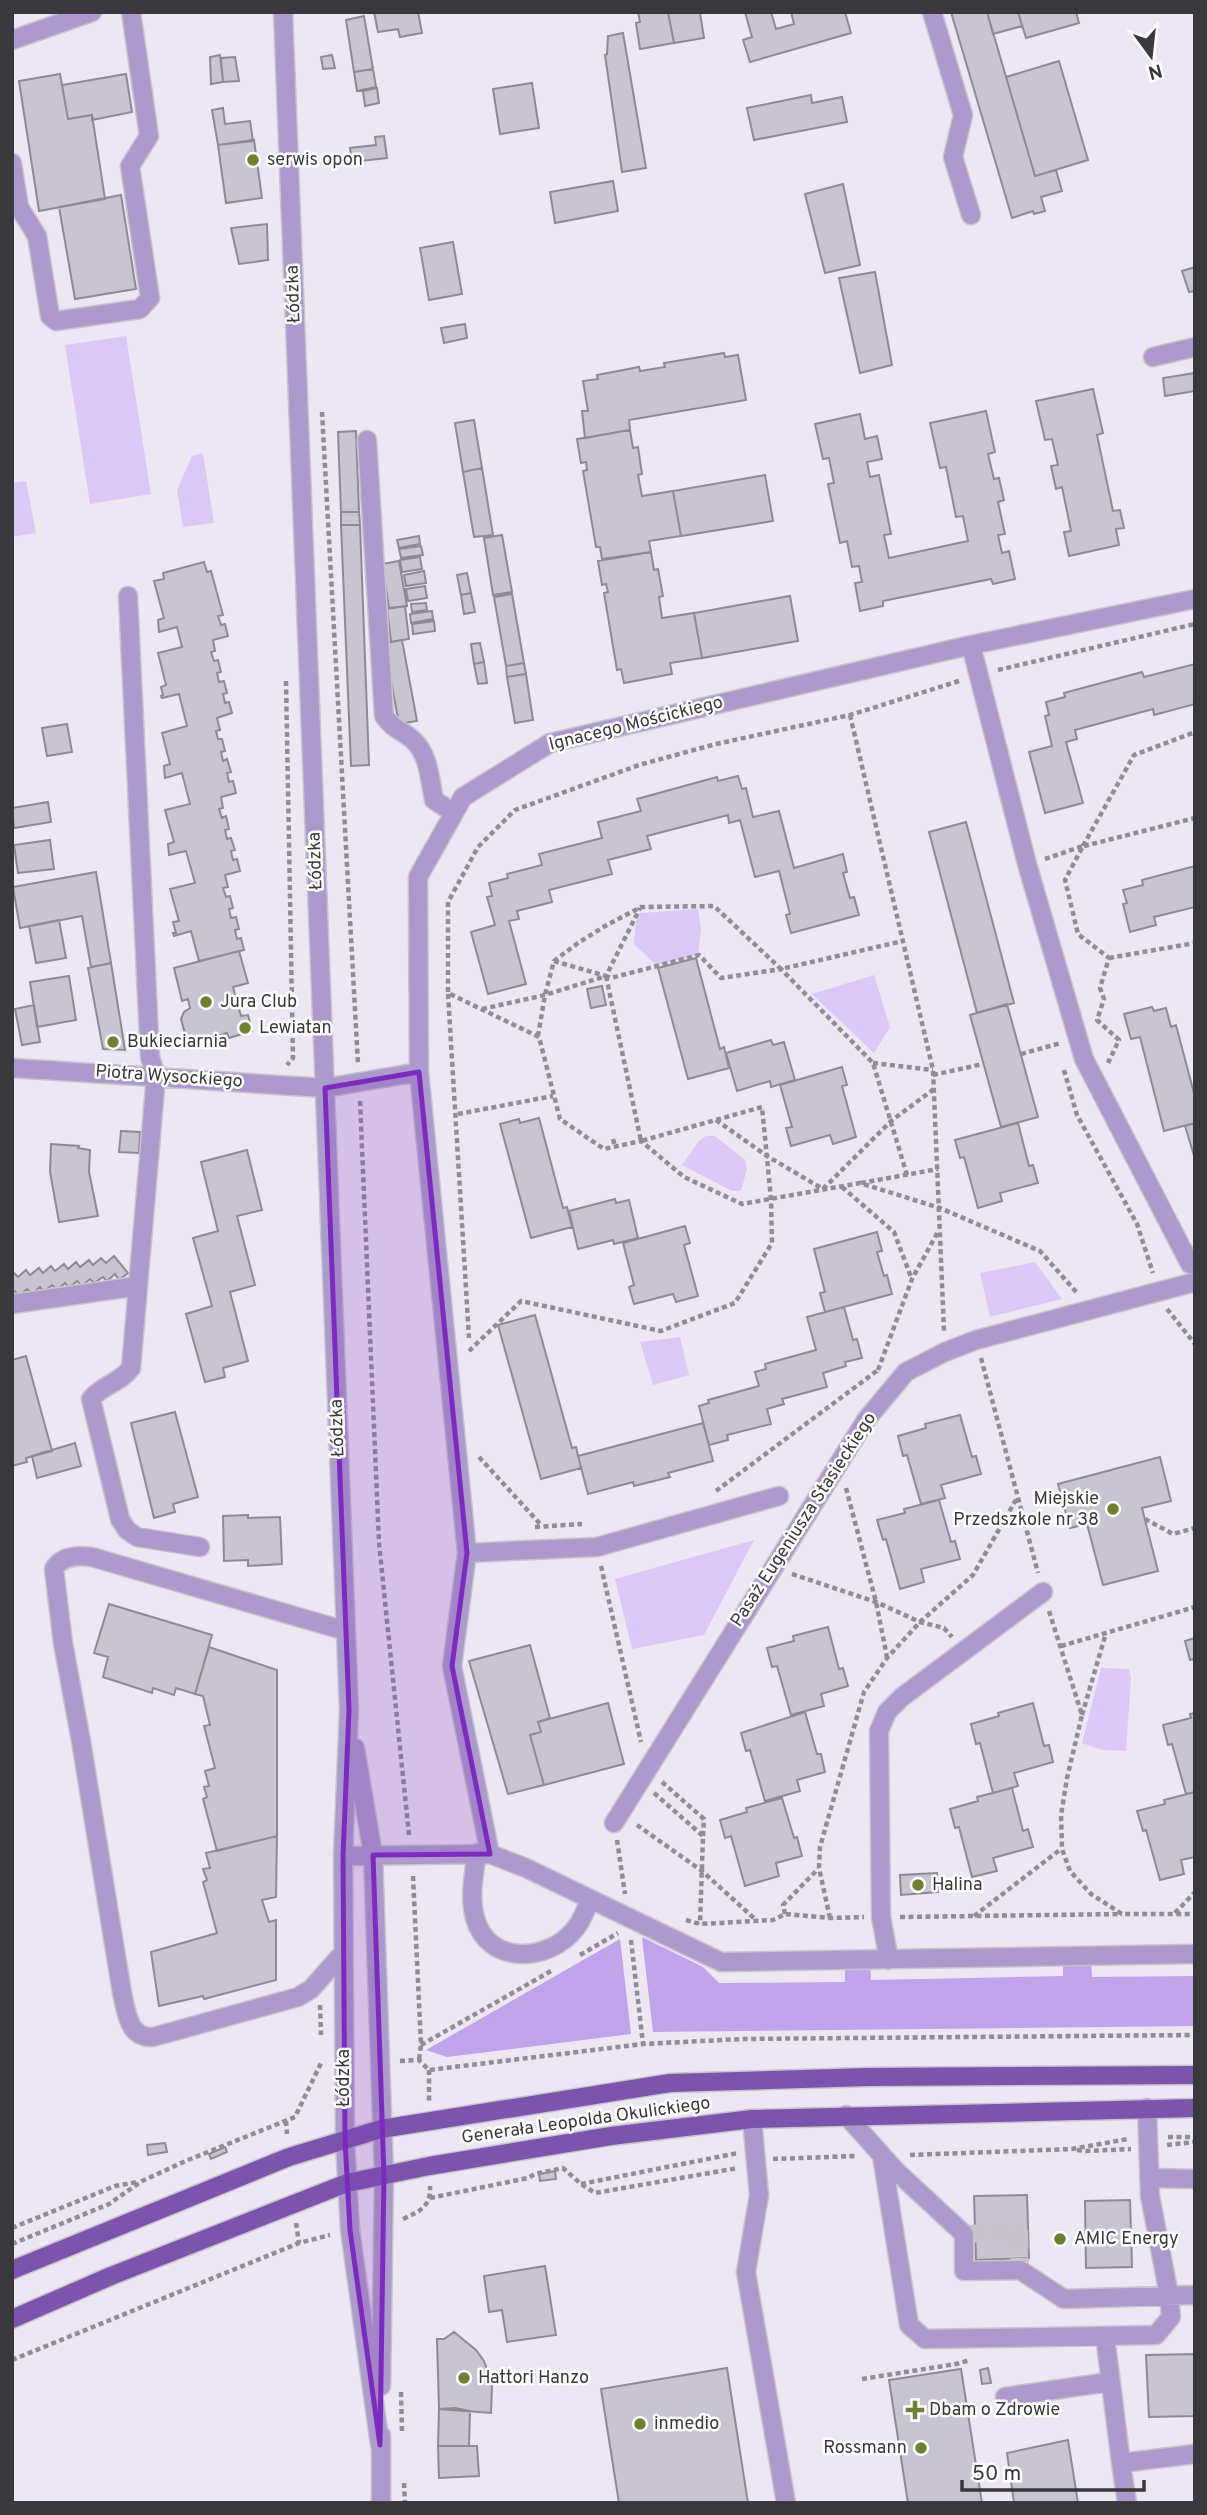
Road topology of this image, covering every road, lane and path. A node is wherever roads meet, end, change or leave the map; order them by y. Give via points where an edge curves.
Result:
1 (131, 12) edge
2 (283, 12) edge
3 (932, 12) edge
4 (83, 14) edge
5 (12, 40) edge
6 (12, 163) edge
7 (971, 215) dead end
8 (1195, 347) edge
9 (1153, 357) dead end
10 (321, 401) dead end
11 (367, 440) dead end
12 (128, 597) dead end
13 (1195, 599) edge
14 (1195, 624) edge
15 (971, 645) junction
16 (978, 674) junction
17 (286, 676) dead end
18 (850, 715) junction
19 (1195, 732) edge
20 (454, 813) junction
21 (1195, 818) edge
22 (1083, 846) junction
23 (1027, 864) junction
24 (641, 907) junction
25 (903, 941) junction
26 (1195, 943) edge
27 (1109, 958) junction
28 (554, 961) junction
29 (780, 969) junction
30 (606, 976) junction
31 (448, 993) junction
32 (545, 995) junction
33 (482, 1009) junction
34 (538, 1036) junction
35 (1057, 1044) dead end
36 (1031, 1051) dead end
37 (1021, 1054) dead end
38 (1060, 1056) dead end
39 (873, 1063) junction
40 (984, 1064) dead end
41 (284, 1066) dead end
42 (12, 1068) edge
43 (1063, 1068) dead end
44 (419, 1072) junction
45 (933, 1072) junction
46 (1114, 1075) dead end
47 (156, 1076) junction
48 (359, 1080) junction
49 (325, 1088) junction
50 (935, 1089) junction
51 (553, 1096) junction
52 (457, 1114) junction
53 (716, 1120) junction
54 (891, 1121) junction
55 (613, 1139) dead end
56 (641, 1140) junction
57 (615, 1146) junction
58 (767, 1156) junction
59 (938, 1169) junction
60 (907, 1175) junction
61 (860, 1183) junction
62 (842, 1186) junction
63 (823, 1189) junction
64 (771, 1199) junction
65 (940, 1208) junction
66 (940, 1230) junction
67 (1189, 1264) dead end
68 (912, 1279) junction
69 (1195, 1282) edge
70 (138, 1286) junction
71 (1158, 1294) junction
72 (12, 1304) edge
73 (1094, 1310) junction
74 (976, 1340) junction
75 (1195, 1344) edge
76 (469, 1351) junction
77 (945, 1352) junction
78 (470, 1364) dead end
79 (878, 1370) junction
80 (875, 1382) dead end
81 (839, 1462) junction
82 (475, 1464) dead end
83 (706, 1494) dead end
84 (779, 1496) dead end
85 (1144, 1519) dead end
86 (542, 1526) junction
87 (1195, 1528) edge
88 (530, 1529) dead end
89 (200, 1547) dead end
90 (597, 1547) junction
91 (467, 1553) junction
92 (773, 1568) junction
93 (1043, 1592) junction
94 (876, 1602) junction
95 (1195, 1607) edge
96 (346, 1630) junction
97 (1106, 1632) junction
98 (1061, 1646) junction
99 (964, 1651) junction
100 (887, 1657) dead end
101 (349, 1710) junction
102 (1082, 1715) junction
103 (644, 1776) junction
104 (617, 1818) junction
105 (703, 1836) junction
106 (1062, 1849) junction
107 (483, 1854) junction
108 (373, 1855) junction
109 (411, 1855) junction
110 (343, 1856) junction
111 (819, 1868) dead end
112 (702, 1871) junction
113 (1195, 1892) edge
114 (590, 1900) junction
115 (785, 1914) dead end
116 (1174, 1914) junction
117 (1195, 1914) edge
118 (973, 1916) dead end
119 (628, 1918) junction
120 (756, 1920) dead end
121 (700, 1924) dead end
122 (344, 1952) junction
123 (1195, 1954) edge
124 (889, 1960) junction
125 (319, 1981) junction
126 (1195, 2035) edge
127 (321, 2036) dead end
128 (643, 2044) junction
129 (322, 2049) dead end
130 (419, 2060) junction
131 (397, 2061) dead end
132 (429, 2070) junction
133 (1195, 2075) edge
134 (429, 2092) dead end
135 (1147, 2108) junction
136 (1195, 2108) edge
137 (846, 2115) junction
138 (752, 2119) junction
139 (286, 2121) junction
140 (381, 2129) junction
141 (287, 2134) dead end
142 (345, 2140) junction
143 (1072, 2149) dead end
144 (882, 2155) junction
145 (756, 2157) junction
146 (782, 2157) junction
147 (384, 2175) junction
148 (1149, 2178) junction
149 (1195, 2179) edge
150 (142, 2181) junction
151 (347, 2183) junction
152 (581, 2184) junction
153 (296, 2222) dead end
154 (395, 2223) dead end
155 (12, 2228) edge
156 (332, 2234) dead end
157 (299, 2243) junction
158 (12, 2244) edge
159 (12, 2270) edge
160 (1169, 2295) junction
161 (1195, 2295) edge
162 (12, 2319) edge
163 (1105, 2336) junction
164 (12, 2360) edge
165 (1110, 2382) junction
166 (1005, 2397) dead end
167 (380, 2445) junction
168 (1195, 2454) edge
169 (1121, 2463) junction
170 (381, 2503) edge
171 (786, 2503) edge
172 (1127, 2503) edge

1 - 6 street via 149,136 130,166 150,298 140,309 57,321 50,316 37,236 19,208
2 - 49 street, Łódzka
3 - 7 street via 963,115 953,158
4 - 5 street
8 - 9 street
10 - 48 path
11 - 20 street via 384,716 392,728 414,741 424,755 434,800
12 - 47 street via 150,1057
13 - 15 street, Ignacego Mościckiego
14 - 16 path
15 - 16 street
15 - 20 street, Ignacego Mościckiego via 550,743 463,797
16 - 18 path
16 - 23 street
17 - 41 path via 293,1058
18 - 25 path
18 - 31 path via 639,765 516,810 478,847 448,902
19 - 22 path via 1134,755
20 - 44 street, Ignacego Mościckiego via 418,877
21 - 22 path
22 - 23 path
22 - 27 path via 1065,880 1079,934
23 - 67 street via 1084,1059
24 - 28 path
24 - 29 path via 714,905
24 - 30 path
25 - 29 path
25 - 45 path
26 - 27 path
27 - 46 path via 1097,1020 1119,1040 1108,1063
28 - 30 path
28 - 32 path
29 - 30 path via 721,978 699,955
29 - 39 path
30 - 32 path
30 - 56 path
31 - 33 path
31 - 52 path
32 - 33 path
32 - 34 path
33 - 34 path
34 - 51 path
35 - 38 path
36 - 37 path
39 - 45 path
39 - 54 path
40 - 45 path
42 - 47 street, Piotra Wysockiego
43 - 71 path via 1077,1115 1137,1224
44 - 48 street
44 - 91 street, Ignacego Mościckiego
45 - 50 path
47 - 49 street, Piotra Wysockiego
47 - 70 street
48 - 49 street
48 - 109 path via 379,1543
49 - 96 street, Łódzka
50 - 54 path
50 - 59 path
51 - 52 path
51 - 57 path via 560,1119 604,1149
52 - 76 path
53 - 56 path
53 - 58 path
53 - 58 path via 762,1107
54 - 60 path
54 - 63 path
55 - 57 path
56 - 57 path
56 - 64 path via 684,1177 742,1204
58 - 63 path
58 - 64 path
59 - 60 path
59 - 65 path
60 - 61 path
61 - 62 path
61 - 65 path
62 - 63 path
62 - 68 path via 894,1232
63 - 64 path
64 - 76 path via 772,1243 735,1303 661,1331 521,1301
65 - 66 path
65 - 73 path via 1040,1251
66 - 68 path
66 - 77 path
68 - 79 path
69 - 71 street, Pasaż Eugeniusza Stasieckiego
70 - 72 street
70 - 89 street via 131,1368 91,1399 120,1519 127,1530 137,1537
71 - 73 street, Pasaż Eugeniusza Stasieckiego
71 - 75 path
73 - 74 street, Pasaż Eugeniusza Stasieckiego
74 - 77 street, Pasaż Eugeniusza Stasieckiego
74 - 93 path
76 - 78 path
77 - 81 street, Pasaż Eugeniusza Stasieckiego via 906,1372
79 - 80 path
79 - 83 path via 718,1490
81 - 92 street, Pasaż Eugeniusza Stasieckiego
81 - 94 path
82 - 86 path via 475,1452
84 - 90 street
85 - 87 path via 1174,1534
86 - 88 path
86 - 90 path via 595,1524
90 - 91 street
90 - 103 path
91 - 107 street, Ignacego Mościckiego via 452,1666
92 - 94 path
92 - 103 street, Pasaż Eugeniusza Stasieckiego
93 - 98 path
93 - 99 street
94 - 99 path via 944,1628
94 - 100 path
95 - 97 path
96 - 101 street, Łódzka
96 - 125 street via 92,1557 77,1555 54,1569 122,1993 134,2032 153,2037 262,2008 298,1997
97 - 98 path
97 - 102 path
98 - 102 path
99 - 124 street via 902,1696 887,1712 879,1731 881,1917
101 - 108 street, Łódzka
101 - 110 street, Łódzka
102 - 106 path via 1061,1815
103 - 104 street, Pasaż Eugeniusza Stasieckiego
103 - 105 path
103 - 105 path via 704,1819
104 - 112 path
104 - 119 path
105 - 112 path
106 - 116 path via 1081,1885 1122,1914
106 - 118 path
107 - 109 street
107 - 114 street
107 - 114 street, Ignacego Mościckiego via 472,1899 475,1920 485,1938 503,1952 526,1955 552,1949 575,1929
108 - 109 street
108 - 110 street
108 - 140 street, Łódzka
109 - 130 path
110 - 122 street, Łódzka
111 - 115 path via 783,1905
112 - 120 path
112 - 121 path
113 - 116 path
114 - 119 street
116 - 117 path
119 - 124 street via 721,1962
119 - 128 path
122 - 125 street
122 - 142 street, Łódzka
123 - 124 street
125 - 127 path
126 - 128 path
128 - 132 path
129 - 139 path via 323,2063 295,2117
130 - 131 path
130 - 132 path
132 - 134 path
133 - 140 main road, Generała Leopolda Okulickiego via 670,2083
135 - 136 main road, Generała Leopolda Okulickiego
135 - 137 main road, Generała Leopolda Okulickiego
135 - 148 street
137 - 138 main road, Generała Leopolda Okulickiego
137 - 144 street
138 - 145 street
138 - 147 main road, Generała Leopolda Okulickiego via 611,2136
139 - 141 path
139 - 150 path
140 - 142 main road, Generała Leopolda Okulickiego
140 - 147 street, Łódzka
142 - 151 street, Łódzka
142 - 159 main road, Generała Leopolda Okulickiego via 289,2157
143 - 144 path
144 - 146 path
144 - 160 street via 964,2234 964,2271 1020,2270 1064,2299
144 - 163 street via 909,2325 925,2339
145 - 146 path
145 - 146 path via 776,2152
145 - 152 path
145 - 152 path via 595,2193
145 - 171 street via 759,2195 746,2272
147 - 151 main road, Generała Leopolda Okulickiego
147 - 167 street, Łódzka
148 - 149 street
148 - 160 street
150 - 155 path via 115,2186
150 - 158 path via 109,2204
151 - 162 main road, Generała Leopolda Okulickiego
151 - 167 street, Łódzka
152 - 154 path via 564,2168 535,2174 430,2198 424,2210
153 - 157 path
156 - 157 path
157 - 164 path
160 - 161 street
160 - 163 street via 1171,2317 1156,2335
163 - 165 street
165 - 166 street
165 - 169 street
167 - 170 street, Łódzka
168 - 169 street
169 - 172 street

